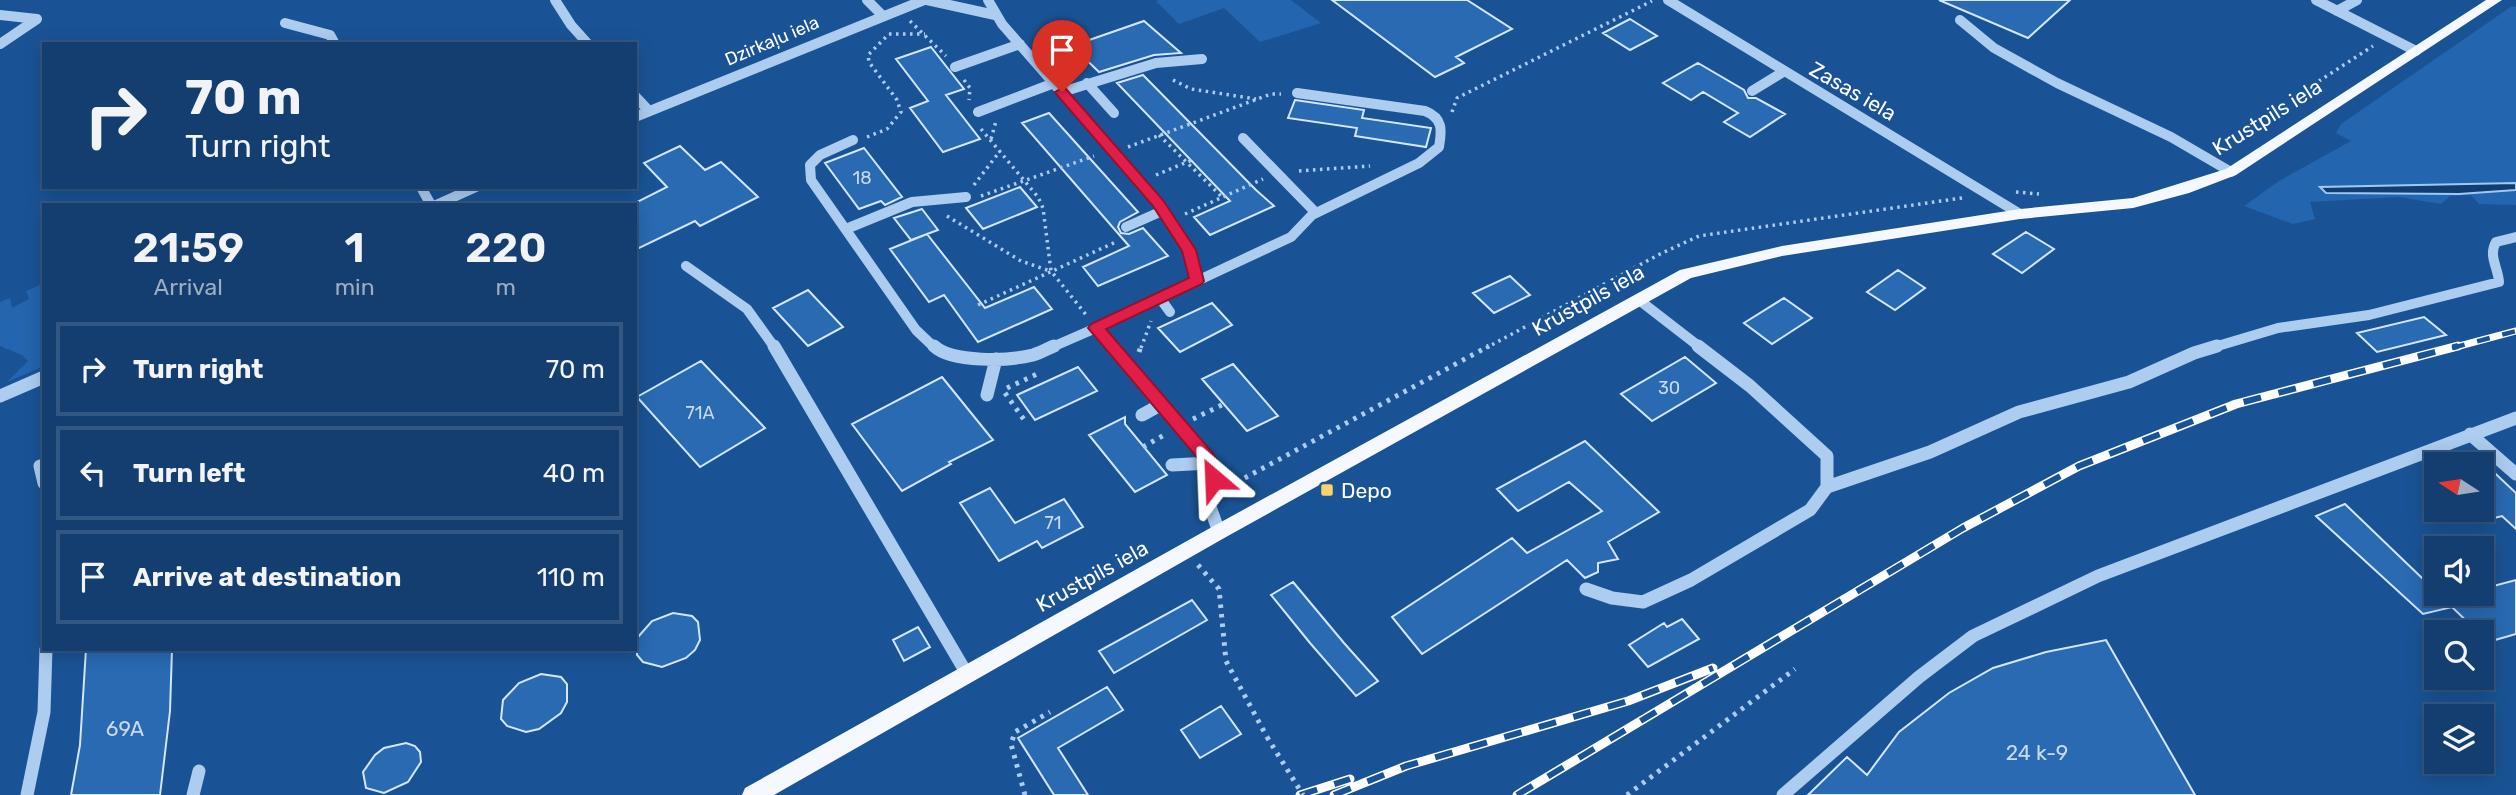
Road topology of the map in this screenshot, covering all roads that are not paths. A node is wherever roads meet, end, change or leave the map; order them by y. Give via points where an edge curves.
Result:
1 (555, 0) edge
2 (867, 0) edge
3 (925, 0) edge
4 (988, 0) edge
5 (1668, 0) edge
6 (2316, 0) edge
7 (2357, 0) edge
8 (2495, 0) edge
9 (2337, 11) junction
10 (0, 15) edge
11 (882, 15) junction
12 (995, 15) junction
13 (37, 19) joint
14 (1960, 20) dead end
15 (285, 23) dead end
16 (334, 42) edge
17 (586, 42) edge
18 (0, 44) edge
19 (1020, 44) junction
20 (2416, 51) junction
21 (1202, 59) dead end
22 (955, 67) road end
23 (1783, 72) junction
24 (1087, 83) junction
25 (1058, 88) junction
26 (1752, 91) dead end
27 (1297, 93) road end
28 (637, 98) edge
29 (649, 111) junction
30 (1114, 113) dead end
31 (637, 116) edge
32 (974, 116) road end
33 (1243, 138) dead end
34 (853, 140) road end
35 (2231, 172) junction
36 (471, 189) edge
37 (966, 197) road end
38 (438, 203) edge
39 (1162, 211) junction
40 (1316, 213) junction
41 (2020, 214) junction
42 (1126, 227) dead end
43 (846, 229) junction
44 (2516, 237) edge
45 (686, 266) dead end
46 (1197, 281) junction
47 (1160, 298) junction
48 (1639, 300) junction
49 (1170, 312) dead end
50 (1096, 328) junction
51 (996, 359) junction
52 (42, 378) edge
53 (987, 395) dead end
54 (0, 396) edge
55 (1162, 404) junction
56 (1142, 415) dead end
57 (2516, 418) edge
58 (2470, 434) junction
59 (1210, 463) junction
60 (1172, 465) dead end
61 (40, 466) dead end
62 (42, 474) edge
63 (2516, 474) edge
64 (1827, 487) junction
65 (1219, 532) junction
66 (1586, 589) dead end
67 (46, 651) edge
68 (967, 674) junction
69 (199, 771) dead end
70 (27, 795) edge
71 (193, 795) edge
72 (753, 795) edge
73 (1783, 795) edge

1 - 17 street
2 - 11 street
3 - 11 street, Dzirkaļu iela
3 - 12 street
4 - 12 street
5 - 23 street, Zasas iela
6 - 9 street
7 - 9 street
8 - 20 main road, Krustpils iela
9 - 20 street
10 - 13 street
11 - 29 street, Dzirkaļu iela
12 - 19 street
13 - 18 street
14 - 35 street via 1994,48 2171,136
15 - 16 street via 330,35
19 - 22 street
19 - 25 street
20 - 35 main road, Krustpils iela
21 - 24 street via 1156,63
23 - 26 street
23 - 41 street, Zasas iela
24 - 25 street
24 - 30 street
25 - 32 street
25 - 39 street
27 - 40 street via 1425,111 1435,115 1442,127 1439,147 1419,163
28 - 29 street
29 - 31 street, Dzirkaļu iela
33 - 40 street
34 - 43 street via 820,155 810,165 811,180
35 - 41 main road, Krustpils iela via 2133,203
36 - 38 street
37 - 43 street via 912,202
39 - 42 street
39 - 46 street via 1189,250
40 - 46 street via 1291,237
41 - 48 main road, Krustpils iela via 1782,251 1686,274
43 - 51 street via 916,330 940,352
44 - 64 street via 2496,242 2490,249 2499,282 2369,315 2278,328 2194,353 2129,382 2019,412 1930,452
45 - 68 street via 747,309 785,362
46 - 47 street
47 - 49 street
47 - 50 street
48 - 64 street via 1750,386 1827,456
48 - 65 main road, Krustpils iela
50 - 51 street via 1033,355
50 - 55 street
51 - 53 street
52 - 54 street
55 - 56 street
55 - 59 street
57 - 58 street
58 - 63 street
58 - 73 street via 2098,576 1973,636
59 - 60 street
59 - 65 street via 1214,479 1209,513
61 - 62 street
64 - 66 street via 1810,510 1691,580 1643,602
65 - 68 main road, Krustpils iela
67 - 70 street via 44,712
68 - 72 main road, Krustpils iela
69 - 71 street

